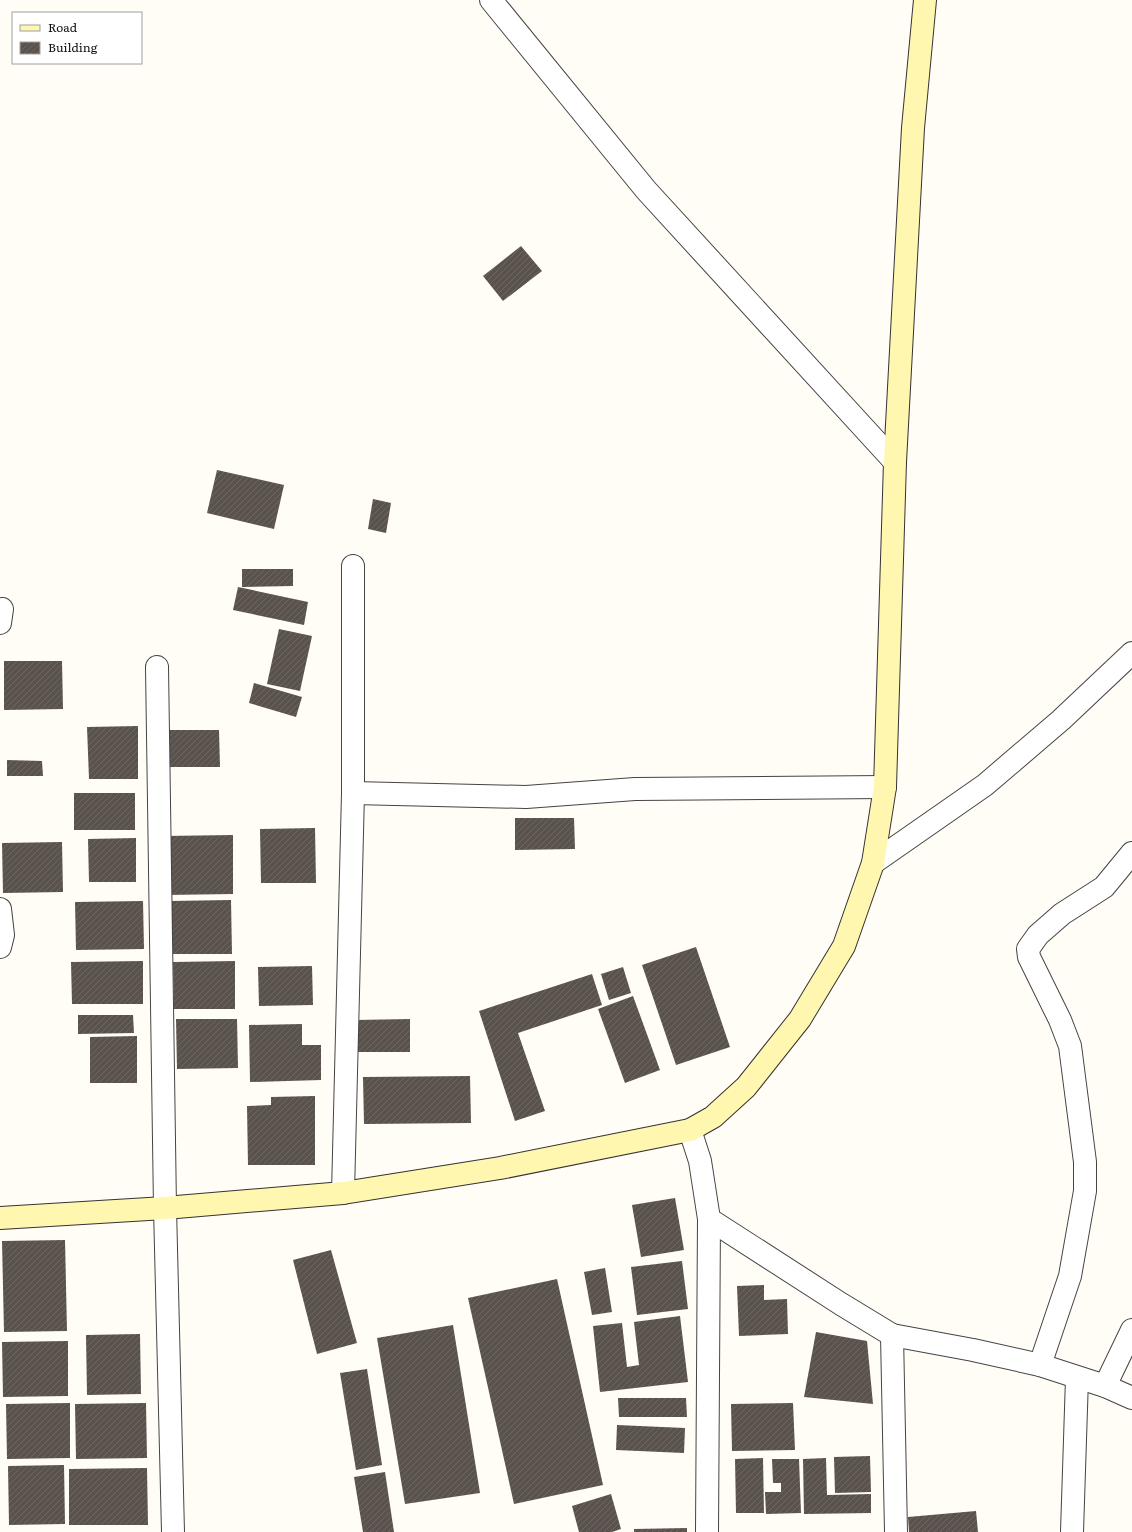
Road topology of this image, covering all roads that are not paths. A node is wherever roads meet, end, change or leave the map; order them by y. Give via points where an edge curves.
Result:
1 (491, 0) edge
2 (925, 0) edge
3 (895, 462) junction
4 (353, 566) dead end
5 (1132, 653) edge
6 (157, 667) dead end
7 (885, 787) junction
8 (353, 792) junction
9 (1132, 853) edge
10 (873, 863) junction
11 (0, 909) edge
12 (0, 947) edge
13 (690, 1130) junction
14 (343, 1193) junction
15 (165, 1208) junction
16 (0, 1218) edge
17 (709, 1219) junction
18 (1132, 1330) edge
19 (892, 1335) junction
20 (1040, 1365) junction
21 (1077, 1378) junction
22 (1105, 1386) junction
23 (1132, 1398) edge
24 (174, 1532) edge
25 (707, 1532) edge
26 (896, 1532) edge
27 (1072, 1532) edge

1 - 3 street via 646,190
2 - 3 main road via 913,128
3 - 7 main road
4 - 8 street
5 - 10 street via 1061,720 985,785
6 - 15 street
7 - 8 street via 635,789 526,797
7 - 10 main road
8 - 14 street
9 - 20 street via 1104,887 1062,914 1038,935 1028,949 1029,957 1070,1046 1085,1162 1085,1191 1070,1276
10 - 13 main road via 844,946 800,1019 746,1087 713,1117
11 - 12 street via 3,935
13 - 14 main road via 500,1168
13 - 17 street via 700,1161
14 - 15 main road
15 - 16 main road
15 - 24 street
17 - 19 street
17 - 25 street
18 - 22 street
19 - 20 street
19 - 26 street
20 - 21 street
21 - 22 street
21 - 27 street
22 - 23 street

